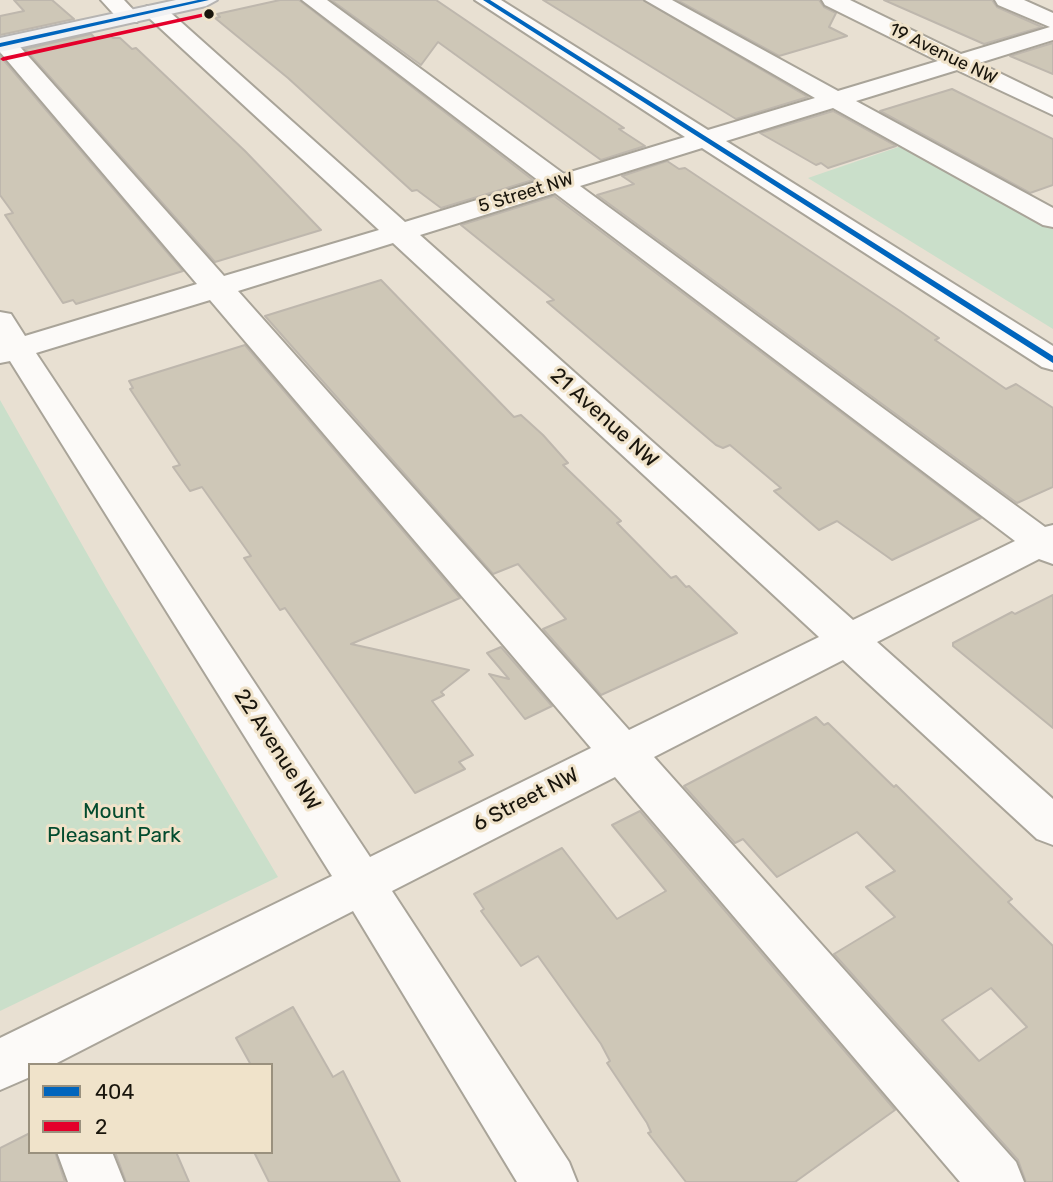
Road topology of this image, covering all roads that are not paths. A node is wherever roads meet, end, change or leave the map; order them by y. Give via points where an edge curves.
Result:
1 (112, 0) edge
2 (206, 0) edge
3 (313, 0) edge
4 (486, 0) edge
5 (656, 0) edge
6 (833, 0) edge
7 (1006, 0) edge
8 (142, 14) junction
9 (1053, 20) edge
10 (1053, 33) edge
11 (3, 44) edge
12 (958, 62) junction
13 (835, 99) junction
14 (1053, 108) edge
15 (705, 139) junction
16 (558, 183) junction
17 (1053, 219) edge
18 (399, 232) junction
19 (216, 288) junction
20 (6, 341) edge
21 (1053, 359) edge
22 (1049, 543) edge
23 (846, 638) junction
24 (621, 752) junction
25 (1053, 825) edge
26 (362, 884) junction
27 (30, 1058) edge
28 (85, 1154) edge
29 (96, 1182) edge
30 (549, 1182) edge
31 (996, 1182) edge

1 - 8 street, 21 Avenue NW
2 - 8 main road
3 - 16 street
4 - 15 street
5 - 13 street
6 - 12 street, 19 Avenue NW
7 - 9 street
8 - 11 main road
8 - 18 street, 21 Avenue NW
10 - 12 street, 5 Street NW
11 - 19 street
12 - 13 street, 5 Street NW
12 - 14 street, 19 Avenue NW
13 - 15 street, 5 Street NW
13 - 17 street
15 - 16 street, 5 Street NW
15 - 21 street
16 - 18 street, 5 Street NW
16 - 22 street
18 - 19 street, 5 Street NW
18 - 23 street, 21 Avenue NW
19 - 20 street, 5 Street NW
19 - 24 street
20 - 26 street, 22 Avenue NW
22 - 23 street, 6 Street NW
23 - 24 street, 6 Street NW
23 - 25 street, 21 Avenue NW
24 - 26 street, 6 Street NW
24 - 31 street
26 - 27 street, 6 Street NW
26 - 30 street, 22 Avenue NW
28 - 29 street

